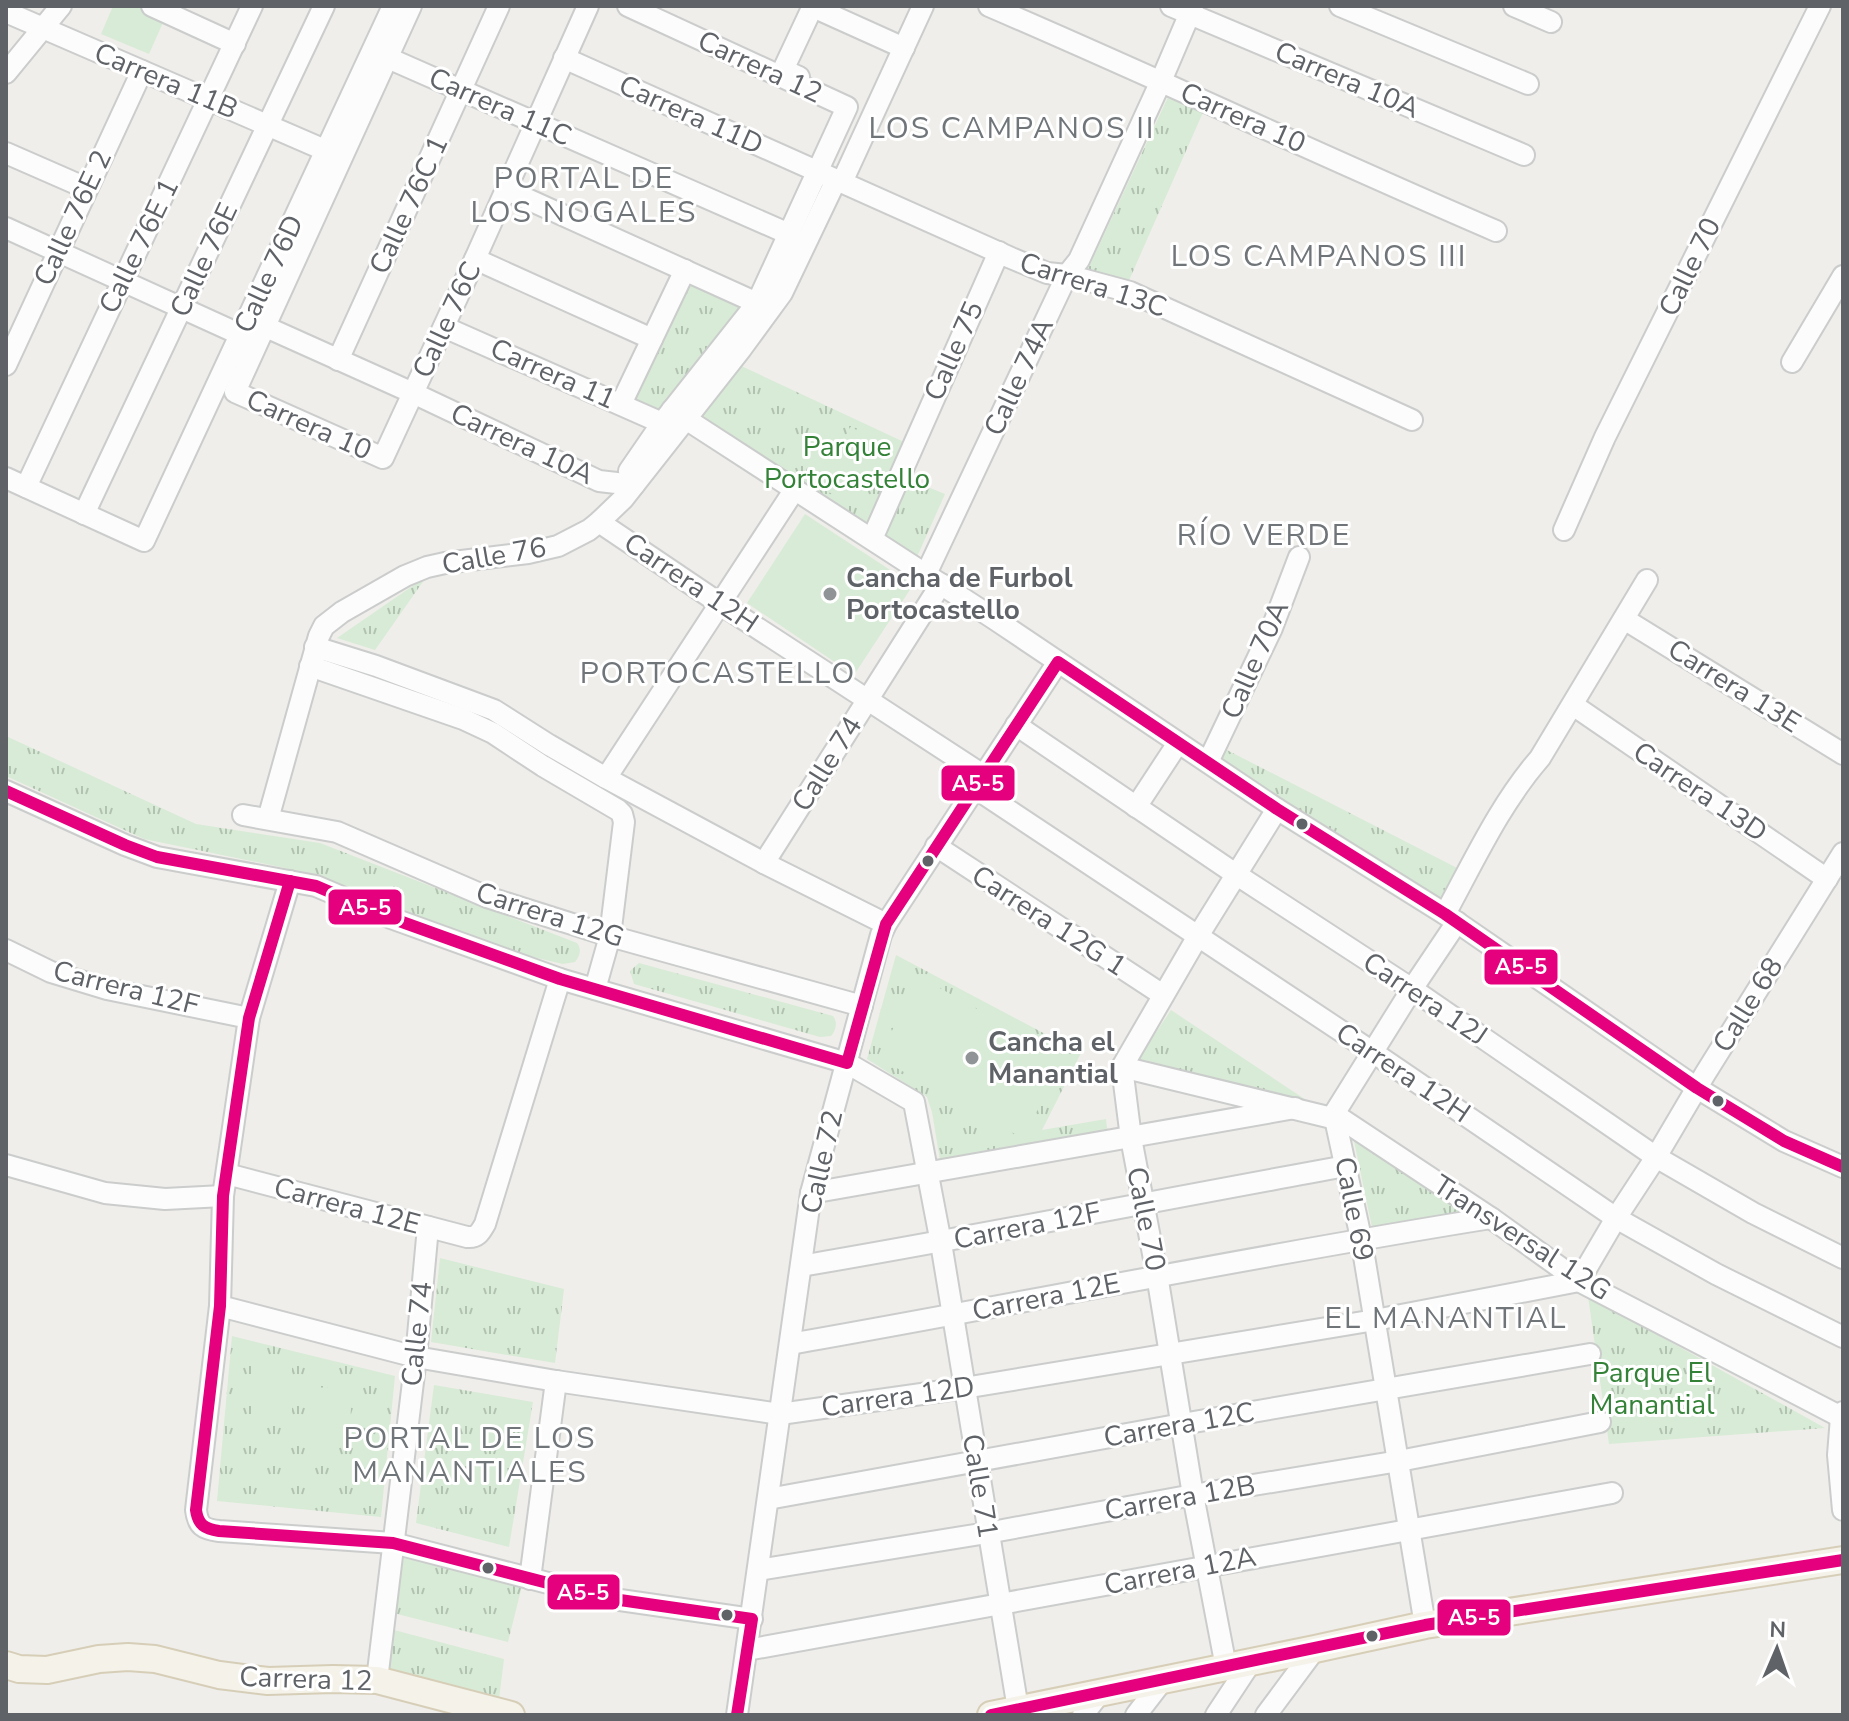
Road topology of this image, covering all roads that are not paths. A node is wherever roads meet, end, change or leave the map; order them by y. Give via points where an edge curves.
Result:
1 (61, 6) edge
2 (152, 6) edge
3 (252, 6) edge
4 (324, 6) edge
5 (499, 6) edge
6 (588, 6) edge
7 (628, 6) edge
8 (803, 6) edge
9 (813, 6) edge
10 (923, 6) edge
11 (989, 6) edge
12 (1340, 6) edge
13 (1514, 6) edge
14 (1820, 6) edge
15 (395, 7) edge
16 (1184, 9) edge
17 (6, 12) edge
18 (1551, 22) dead end
19 (42, 28) junction
20 (235, 44) junction
21 (904, 48) junction
22 (388, 58) junction
23 (564, 58) junction
24 (142, 71) junction
25 (772, 72) junction
26 (6, 73) edge
27 (1161, 81) junction
28 (1528, 84) dead end
29 (462, 90) junction
30 (209, 100) junction
31 (847, 107) joint
32 (875, 113) junction
33 (535, 122) junction
34 (267, 125) junction
35 (327, 151) junction
36 (6, 153) edge
37 (1524, 155) dead end
38 (832, 178) junction
39 (86, 188) junction
40 (505, 189) junction
41 (6, 228) edge
42 (1496, 231) dead end
43 (789, 234) junction
44 (57, 252) junction
45 (999, 252) junction
46 (475, 259) junction
47 (685, 270) junction
48 (1067, 275) junction
49 (1843, 276) edge
50 (122, 281) junction
51 (757, 303) junction
52 (181, 308) junction
53 (444, 327) junction
54 (255, 335) junction
55 (652, 339) junction
56 (338, 360) junction
57 (1792, 362) dead end
58 (6, 365) edge
59 (235, 392) joint
60 (413, 393) junction
61 (621, 404) junction
62 (673, 417) junction
63 (1412, 420) dead end
64 (383, 458) joint
65 (6, 478) edge
66 (626, 485) junction
67 (26, 487) junction
68 (795, 489) junction
69 (84, 514) junction
70 (599, 522) junction
71 (1564, 530) dead end
72 (872, 539) junction
73 (1299, 557) dead end
74 (933, 579) junction
75 (1647, 580) dead end
76 (719, 603) junction
77 (1624, 619) junction
78 (313, 656) junction
79 (1058, 662) junction
80 (867, 700) junction
81 (1573, 705) junction
82 (1016, 725) junction
83 (1178, 743) junction
84 (1843, 754) edge
85 (1208, 762) junction
86 (606, 778) junction
87 (979, 782) junction
88 (6, 791) edge
89 (1136, 807) junction
90 (1277, 809) junction
91 (243, 815) dead end
92 (268, 819) junction
93 (936, 846) junction
94 (1843, 853) edge
95 (764, 863) junction
96 (1237, 875) junction
97 (1827, 879) junction
98 (290, 881) junction
99 (1451, 918) junction
100 (886, 924) junction
101 (610, 936) junction
102 (1198, 936) junction
103 (6, 950) edge
104 (560, 979) junction
105 (595, 989) junction
106 (1412, 989) junction
107 (1163, 995) junction
108 (862, 1006) junction
109 (249, 1018) junction
110 (1374, 1053) junction
111 (847, 1063) junction
112 (1122, 1067) junction
113 (1697, 1088) junction
114 (1295, 1108) junction
115 (1335, 1116) junction
116 (1131, 1138) junction
117 (1656, 1157) junction
118 (6, 1165) edge
119 (1346, 1166) junction
120 (1843, 1167) edge
121 (928, 1173) junction
122 (227, 1174) junction
123 (811, 1193) junction
124 (223, 1196) junction
125 (1143, 1203) junction
126 (1491, 1218) junction
127 (1616, 1218) junction
128 (428, 1227) junction
129 (1361, 1238) junction
130 (941, 1243) junction
131 (1843, 1258) edge
132 (801, 1266) junction
133 (1157, 1275) junction
134 (1579, 1281) junction
135 (220, 1306) junction
136 (953, 1316) junction
137 (1375, 1320) junction
138 (1843, 1337) edge
139 (790, 1344) junction
140 (1170, 1354) junction
141 (1590, 1354) dead end
142 (416, 1357) junction
143 (556, 1381) junction
144 (964, 1388) junction
145 (1387, 1389) junction
146 (780, 1414) junction
147 (1842, 1416) edge
148 (1600, 1422) dead end
149 (1182, 1424) junction
150 (1399, 1461) junction
151 (977, 1463) junction
152 (1612, 1493) dead end
153 (1193, 1495) junction
154 (768, 1499) junction
155 (1843, 1510) edge
156 (1411, 1530) junction
157 (987, 1533) junction
158 (393, 1543) junction
159 (1843, 1560) edge
160 (1206, 1565) junction
161 (758, 1570) junction
162 (530, 1579) junction
163 (999, 1605) junction
164 (752, 1619) junction
165 (1425, 1625) junction
166 (1315, 1649) junction
167 (747, 1650) junction
168 (1239, 1664) junction
169 (6, 1665) edge
170 (377, 1680) junction
171 (1163, 1680) junction
172 (1100, 1693) junction
173 (1018, 1709) junction
174 (511, 1715) edge
175 (737, 1715) edge
176 (991, 1715) edge
177 (1083, 1715) edge
178 (1136, 1715) edge
179 (1216, 1715) edge
180 (1266, 1715) edge

1 - 19 street
2 - 20 street
3 - 20 street, Calle 76E 1
4 - 34 street, Calle 76E
5 - 29 street, Calle 76C 1
6 - 23 street, Calle 76C
7 - 25 street, Carrera 12
8 - 25 street
9 - 21 street
9 - 32 street via 783,70
10 - 21 street, Calle 76
11 - 27 street, Carrera 10
12 - 28 street
13 - 18 street
14 - 71 street, Calle 70
15 - 22 street, Calle 76D
15 - 35 street, Calle 76D
16 - 27 street, Calle 74A
16 - 37 street, Carrera 10A
17 - 19 street, Carrera 11B
19 - 24 street, Carrera 11B
19 - 26 street
20 - 30 street, Calle 76E 1
21 - 32 street, Calle 76
22 - 29 street, Carrera 11C
22 - 54 street, Calle 76D
23 - 33 street, Calle 76C
23 - 38 street, Carrera 11D
24 - 30 street, Carrera 11B
24 - 39 street, Calle 76E 2
25 - 31 street, Carrera 12
27 - 42 street, Carrera 10
27 - 48 street, Calle 74A via 1079,260
29 - 33 street, Carrera 11C
29 - 56 street, Calle 76C 1
30 - 34 street, Carrera 11B
30 - 50 street, Calle 76E 1
31 - 38 street, Calle 76
32 - 38 street, Calle 76
33 - 40 street, Calle 76C
33 - 43 street, Carrera 11C
34 - 35 street, Carrera 11B
34 - 52 street, Calle 76E
35 - 54 street, Calle 76D
36 - 39 street
38 - 43 street, Calle 76
38 - 45 street, Carrera 13C
38 - 62 street, Calle 76 via 782,293 741,349
39 - 44 street, Calle 76E 2
40 - 46 street, Calle 76C
40 - 47 street
41 - 44 street
43 - 51 street, Calle 76
44 - 50 street
44 - 58 street, Calle 76E 2
45 - 48 street, Carrera 13C via 1047,273
45 - 72 street, Calle 75
46 - 53 street, Calle 76C
46 - 55 street
47 - 51 street
47 - 55 street
48 - 63 street, Carrera 13C via 1130,292
48 - 74 street, Calle 74A
49 - 57 street
50 - 52 street
50 - 67 street, Calle 76E 1
51 - 62 street, Calle 76
52 - 54 street
52 - 69 street, Calle 76E
53 - 60 street, Calle 76C
53 - 61 street, Carrera 11
54 - 56 street, Carrera 10A
54 - 59 street, Calle 76D
54 - 69 street, Calle 76D via 144,541
55 - 61 street
56 - 60 street, Carrera 10A
59 - 64 street, Carrera 10
60 - 64 street, Calle 76C
60 - 66 street, Carrera 10A via 599,481
61 - 62 street, Carrera 11
62 - 66 street, Calle 76
62 - 68 street, Carrera 11
65 - 67 street
66 - 70 street, Calle 76 via 623,499
67 - 69 street
68 - 72 street, Carrera 11
68 - 76 street
70 - 76 street, Carrera 12H
70 - 78 street, Calle 76 via 558,546 445,563 405,576 324,626
72 - 74 street, Carrera 11
73 - 85 street, Calle 70A via 1272,628
74 - 79 street, Carrera 11
74 - 80 street, Calle 74
75 - 77 street
76 - 80 street, Carrera 12H
76 - 86 street
77 - 81 street
77 - 84 street, Carrera 13E
78 - 86 street via 376,666 494,710
78 - 92 street, Calle 76
78 - 101 street via 493,733 618,810 624,822
79 - 82 street, Calle 72
79 - 83 street, Carrera 11
80 - 87 street, Carrera 12H
80 - 95 street, Calle 74
81 - 97 street, Carrera 13D
81 - 99 street via 1506,804
82 - 87 street, Calle 72
82 - 89 street, Carrera 12J
83 - 85 street, Carrera 11
83 - 89 street
85 - 90 street, Carrera 11
86 - 95 street
87 - 93 street, Calle 72
87 - 102 street, Carrera 12H
88 - 98 street, Carrera 12G via 157,857
89 - 96 street, Carrera 12J
90 - 96 street
90 - 99 street, Carrera 11
91 - 92 street, Carrera 12G
92 - 101 street, Carrera 12G via 337,832 487,897
93 - 100 street, Calle 72
93 - 107 street, Carrera 12G 1
94 - 97 street, Calle 68
95 - 100 street
96 - 102 street
96 - 106 street, Carrera 12J
97 - 113 street, Calle 68
98 - 104 street, Carrera 12G via 316,886
98 - 109 street
99 - 106 street
99 - 113 street, Carrera 11
100 - 108 street, Calle 72
101 - 105 street
101 - 108 street, Carrera 12G
102 - 107 street
102 - 110 street, Carrera 12H
103 - 109 street, Carrera 12F via 51,972 107,989
104 - 105 street, Carrera 12G
104 - 128 street, Carrera 12E via 485,1224 473,1238
105 - 111 street, Carrera 12G
106 - 110 street
106 - 117 street, Carrera 12J
107 - 112 street
108 - 111 street, Calle 72
109 - 122 street
110 - 115 street
110 - 127 street, Carrera 12H
111 - 121 street, Calle 71 via 914,1102
111 - 123 street, Calle 72
112 - 114 street, Transversal 12G
112 - 116 street, Calle 70
113 - 117 street, Calle 68
113 - 120 street, Carrera 11 via 1784,1141
114 - 115 street, Transversal 12G
114 - 116 street
115 - 119 street, Calle 69
115 - 126 street, Transversal 12G
116 - 121 street
116 - 125 street, Calle 70
117 - 127 street, Calle 68
117 - 131 street, Carrera 12J
118 - 124 street via 105,1193 165,1199
119 - 125 street, Carrera 12F
119 - 129 street, Calle 69
121 - 123 street
121 - 130 street, Calle 71
122 - 124 street
122 - 128 street, Carrera 12E
123 - 132 street, Calle 72
124 - 135 street
125 - 130 street, Carrera 12F
125 - 133 street, Calle 70
126 - 129 street, Carrera 12E
126 - 134 street, Transversal 12G
127 - 134 street, Calle 68
127 - 138 street, Carrera 12H
128 - 142 street, Calle 74
129 - 133 street, Carrera 12E
129 - 137 street, Calle 69
130 - 132 street, Carrera 12F
130 - 136 street, Calle 71
132 - 139 street, Calle 72
133 - 136 street, Carrera 12E
133 - 140 street, Calle 70
134 - 137 street, Carrera 12D
134 - 147 street, Transversal 12G
135 - 142 street, Carrera 12D
135 - 158 street via 196,1510 200,1526
136 - 139 street, Carrera 12E
136 - 144 street, Calle 71
137 - 140 street, Carrera 12D
137 - 145 street, Calle 69
139 - 146 street, Calle 72
140 - 144 street, Carrera 12D
140 - 149 street, Calle 70
141 - 145 street, Carrera 12C
142 - 143 street, Carrera 12D
142 - 158 street, Calle 74
143 - 146 street, Carrera 12D
143 - 162 street
144 - 146 street, Carrera 12D
144 - 151 street, Calle 71
145 - 149 street, Carrera 12C
145 - 150 street, Calle 69
146 - 154 street, Calle 72
147 - 155 street via 1838,1455
148 - 150 street, Carrera 12B
149 - 151 street, Carrera 12C
149 - 153 street, Calle 70
150 - 153 street, Carrera 12B
150 - 156 street, Calle 69
151 - 154 street, Carrera 12C
151 - 157 street, Calle 71
152 - 156 street, Carrera 12A
153 - 157 street, Carrera 12B
153 - 160 street, Calle 70
154 - 161 street, Calle 72
156 - 160 street, Carrera 12A
156 - 165 street, Calle 69
157 - 161 street, Carrera 12B
157 - 163 street, Calle 71
158 - 162 street
158 - 170 street, Calle 74
159 - 165 main road
160 - 163 street, Carrera 12A
160 - 168 street, Calle 70
161 - 164 street, Calle 72
162 - 164 street via 606,1598
163 - 167 street, Carrera 12A
163 - 173 street, Calle 71
164 - 167 street, Calle 72
165 - 166 main road
166 - 168 main road
166 - 180 street
167 - 175 street, Calle 72
168 - 171 main road
168 - 179 street
169 - 170 main road, Carrera 12 via 47,1670 128,1657 268,1681
170 - 174 main road, Carrera 12
171 - 172 main road
171 - 178 street
172 - 173 main road
172 - 177 street
173 - 176 main road

